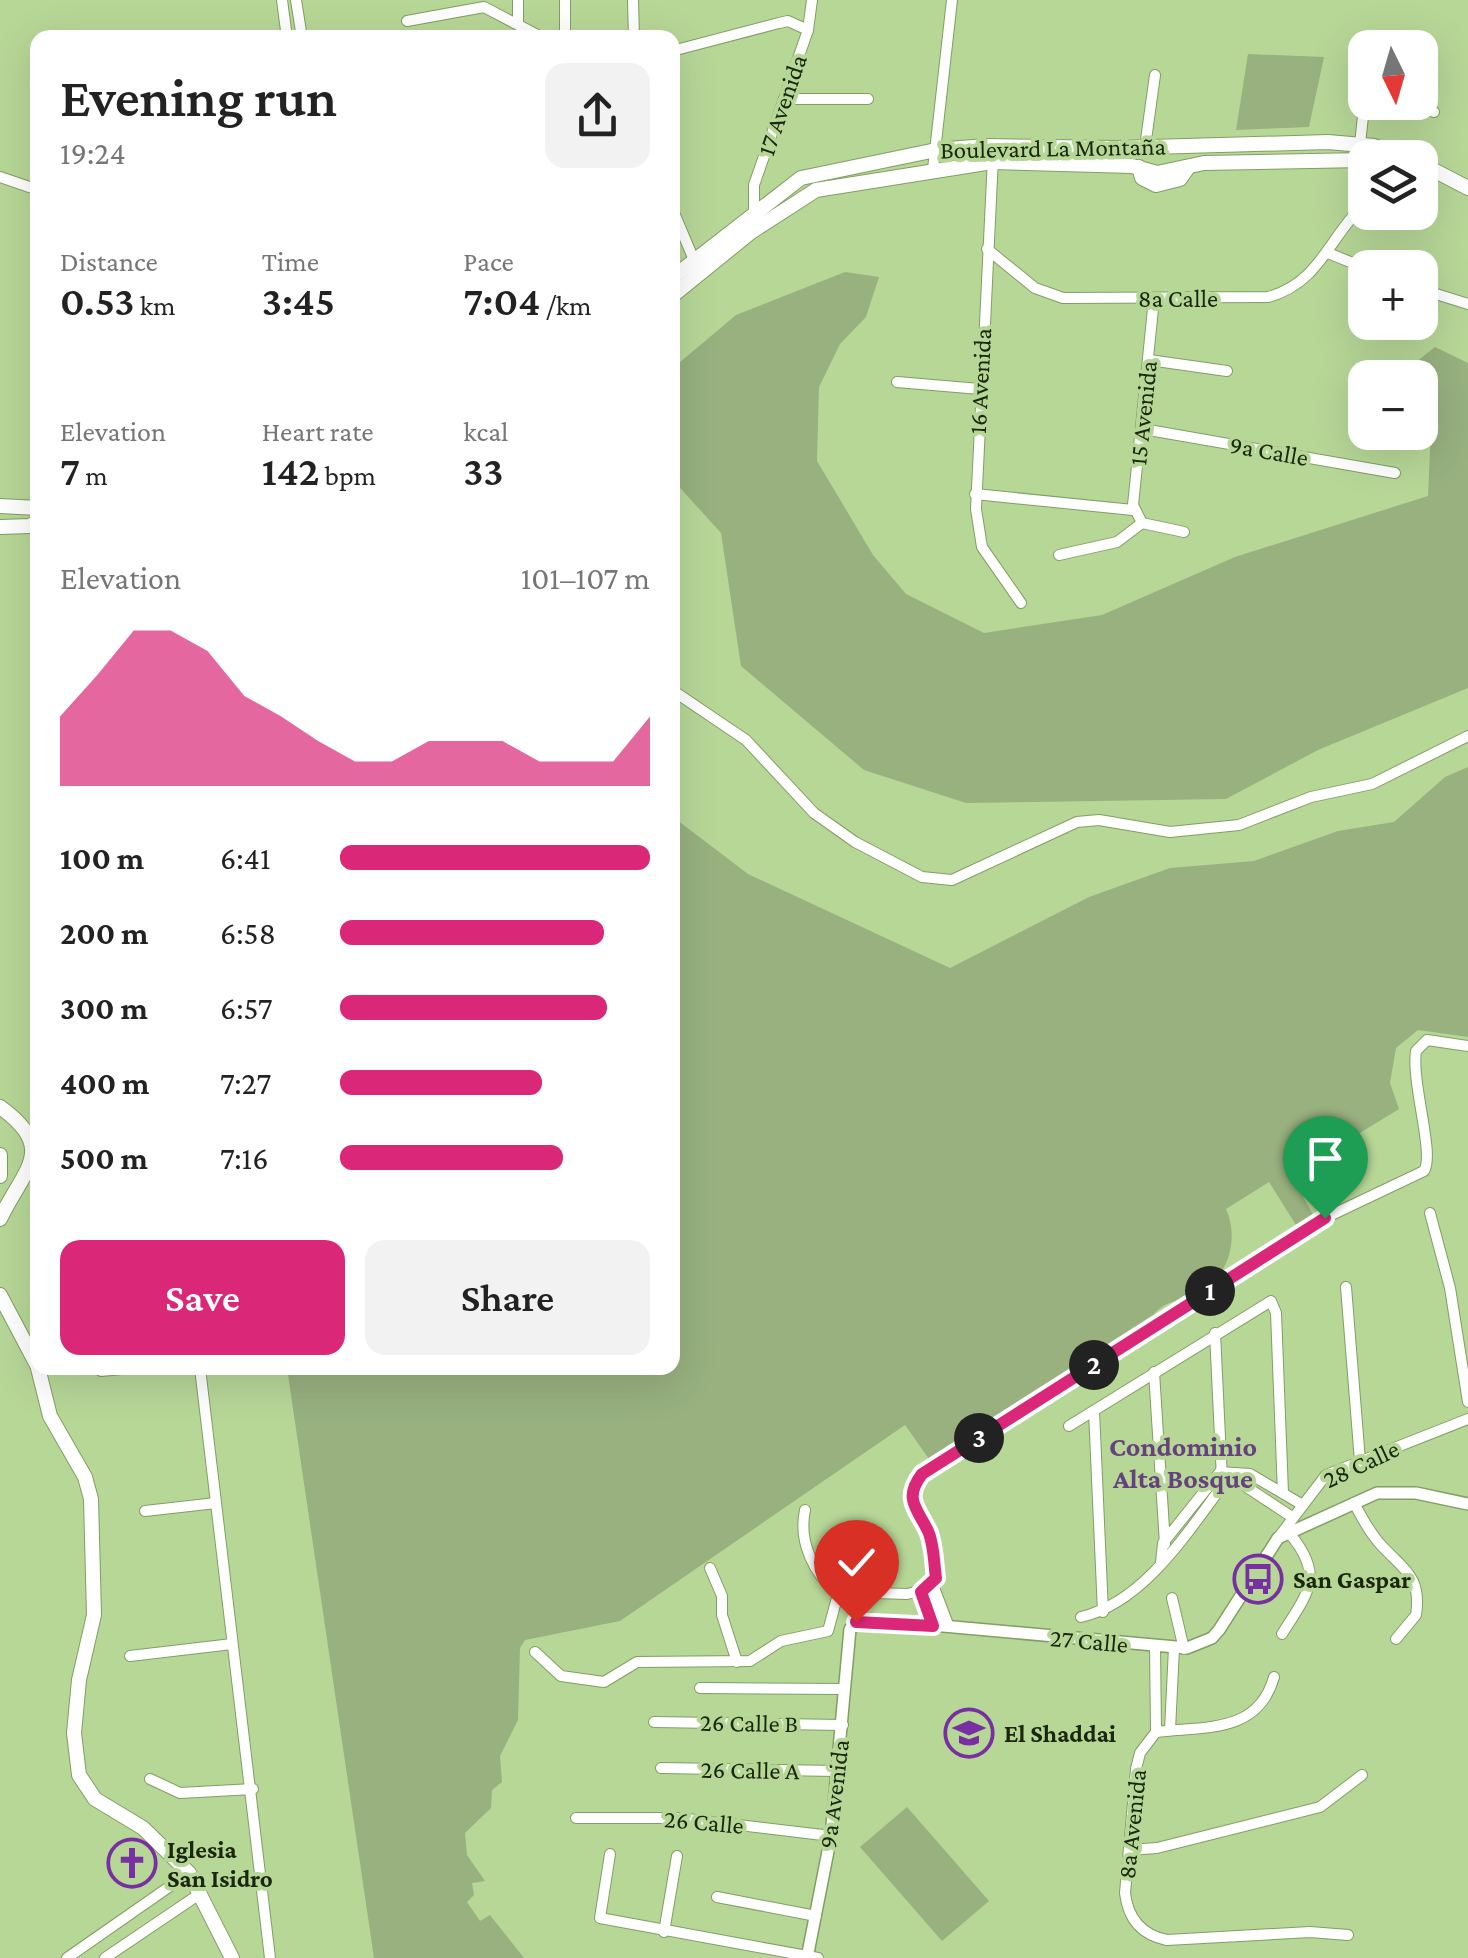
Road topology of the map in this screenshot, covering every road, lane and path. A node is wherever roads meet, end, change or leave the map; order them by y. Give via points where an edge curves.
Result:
1 (282, 0) edge
2 (296, 0) edge
3 (518, 0) edge
4 (565, 0) edge
5 (633, 0) edge
6 (812, 0) edge
7 (952, 0) edge
8 (482, 4) edge
9 (407, 21) dead end
10 (518, 24) junction
11 (286, 30) edge
12 (301, 30) edge
13 (529, 30) edge
14 (565, 30) edge
15 (634, 30) edge
16 (808, 30) junction
17 (680, 49) edge
18 (1155, 75) dead end
19 (784, 99) junction
20 (868, 99) dead end
21 (1348, 144) edge
22 (994, 146) junction
23 (1183, 146) junction
24 (1145, 148) junction
25 (936, 150) junction
26 (1348, 161) edge
27 (992, 162) junction
28 (1189, 166) junction
29 (1139, 168) junction
30 (933, 169) junction
31 (1438, 173) edge
32 (0, 178) edge
33 (1438, 181) edge
34 (30, 187) edge
35 (1466, 188) edge
36 (754, 210) junction
37 (780, 211) junction
38 (1348, 220) edge
39 (680, 226) edge
40 (685, 237) junction
41 (724, 246) junction
42 (987, 249) junction
43 (1328, 253) junction
44 (694, 260) junction
45 (1348, 261) edge
46 (680, 271) edge
47 (680, 281) edge
48 (680, 288) edge
49 (1438, 295) edge
50 (1154, 299) junction
51 (1468, 304) edge
52 (1149, 360) junction
53 (1227, 371) dead end
54 (898, 382) dead end
55 (980, 389) junction
56 (1143, 428) junction
57 (1395, 473) dead end
58 (975, 494) junction
59 (0, 498) edge
60 (0, 506) edge
61 (1133, 510) junction
62 (30, 512) edge
63 (30, 513) edge
64 (30, 515) edge
65 (0, 518) edge
66 (1142, 523) junction
67 (30, 526) edge
68 (0, 527) edge
69 (1184, 532) dead end
70 (1059, 555) dead end
71 (1021, 603) dead end
72 (680, 695) edge
73 (1468, 736) edge
74 (1468, 1046) edge
75 (0, 1107) edge
76 (30, 1144) edge
77 (0, 1155) edge
78 (30, 1162) edge
79 (0, 1176) edge
80 (1430, 1213) dead end
81 (0, 1219) edge
82 (1346, 1288) dead end
83 (0, 1295) edge
84 (1215, 1333) junction
85 (30, 1352) edge
86 (1154, 1372) junction
87 (40, 1375) edge
88 (201, 1375) edge
89 (1468, 1402) edge
90 (1094, 1411) junction
91 (1468, 1420) edge
92 (1069, 1426) dead end
93 (1360, 1461) junction
94 (1220, 1472) junction
95 (1223, 1485) junction
96 (1283, 1492) junction
97 (216, 1503) junction
98 (1354, 1503) junction
99 (1301, 1504) junction
100 (1468, 1504) edge
101 (805, 1510) dead end
102 (144, 1511) dead end
103 (1292, 1516) junction
104 (1284, 1536) junction
105 (1163, 1543) junction
106 (1173, 1551) junction
107 (1161, 1564) junction
108 (710, 1568) dead end
109 (933, 1585) junction
110 (921, 1592) junction
111 (838, 1594) junction
112 (1172, 1598) dead end
113 (1103, 1612) junction
114 (1081, 1618) dead end
115 (933, 1626) junction
116 (949, 1627) junction
117 (850, 1629) joint
118 (1282, 1634) dead end
119 (1396, 1639) dead end
120 (232, 1644) junction
121 (1155, 1646) junction
122 (1179, 1648) junction
123 (535, 1652) dead end
124 (130, 1656) dead end
125 (738, 1662) junction
126 (1274, 1677) dead end
127 (700, 1688) dead end
128 (845, 1689) junction
129 (654, 1722) dead end
130 (843, 1725) junction
131 (1170, 1730) junction
132 (1156, 1732) junction
133 (660, 1768) dead end
134 (838, 1771) junction
135 (1362, 1776) dead end
136 (150, 1779) dead end
137 (253, 1789) junction
138 (576, 1818) dead end
139 (830, 1836) junction
140 (1129, 1850) junction
141 (610, 1854) dead end
142 (677, 1856) dead end
143 (189, 1873) junction
144 (162, 1891) junction
145 (201, 1893) junction
146 (718, 1897) dead end
147 (175, 1910) junction
148 (816, 1916) junction
149 (664, 1932) junction
150 (1348, 1935) dead end
151 (807, 1957) edge
152 (67, 1958) edge
153 (104, 1958) edge
154 (232, 1958) edge
155 (270, 1958) edge
156 (818, 1958) edge

1 - 11 street
2 - 12 street
3 - 10 street
4 - 14 street
5 - 15 street
6 - 16 street, 17 Avenida
7 - 25 street
8 - 9 street
8 - 10 street
10 - 13 street
16 - 17 street via 778,22
16 - 19 street, 17 Avenida
18 - 24 street
19 - 20 street
19 - 36 street, 17 Avenida via 754,184
21 - 23 main road, Boulevard La Montaña
22 - 24 main road, Boulevard La Montaña
22 - 25 main road, Boulevard La Montaña
22 - 27 street, 16 Avenida
23 - 24 main road, Boulevard La Montaña
23 - 28 main road
24 - 29 main road via 1136,156
25 - 30 street
25 - 36 main road, Boulevard La Montaña via 801,178
26 - 28 main road, Boulevard La Montaña
27 - 29 main road, Boulevard La Montaña
27 - 30 main road, Boulevard La Montaña
27 - 42 street, 16 Avenida
28 - 29 main road via 1180,179 1156,185
30 - 37 main road, Boulevard La Montaña via 816,190
31 - 35 main road
32 - 34 street
33 - 35 main road
36 - 37 main road via 762,216
36 - 41 main road, Boulevard La Montaña
37 - 41 main road, Boulevard La Montaña
38 - 43 street, 8a Calle
39 - 40 street
40 - 41 street
40 - 44 street
41 - 44 main road, Boulevard La Montaña
41 - 47 street
41 - 48 main road, Boulevard La Montaña
42 - 50 street, 8a Calle via 1050,294
42 - 55 street, 16 Avenida
43 - 45 street
43 - 50 street, 8a Calle via 1304,281 1268,298
44 - 46 main road, Boulevard La Montaña
49 - 51 street
50 - 52 street, 15 Avenida
52 - 53 street
52 - 56 street, 15 Avenida
54 - 55 street
55 - 58 street, 16 Avenida
56 - 57 street, 9a Calle
56 - 61 street, 15 Avenida
58 - 61 street
58 - 71 street, 16 Avenida via 980,542
59 - 62 main road
60 - 63 main road
61 - 66 street
64 - 65 main road
66 - 69 street
66 - 70 street via 1123,540
67 - 68 main road
72 - 73 street via 746,740 814,813 934,880 952,880 1076,822 1182,832 1239,825 1311,797 1382,780
74 - 109 street via 1427,1040 1416,1052 1416,1103 1430,1156 1424,1171 1325,1218 922,1474 911,1500 931,1540
75 - 76 main road via 26,1129
77 - 79 main road
78 - 81 main road
80 - 89 street
82 - 93 street
83 - 85 main road
84 - 86 street
84 - 94 street
84 - 96 street via 1266,1302 1276,1304
86 - 90 street
86 - 105 street
87 - 143 main road via 46,1408 92,1499 94,1615 79,1680 78,1770 95,1800 143,1828
88 - 97 street
90 - 92 street
90 - 113 street
91 - 93 street, 28 Calle
93 - 99 street, 28 Calle via 1326,1475
94 - 95 street
94 - 96 street via 1250,1474
94 - 105 street
95 - 103 street via 1242,1484
95 - 106 street
96 - 99 street
97 - 102 street
97 - 120 street
98 - 100 street via 1389,1491
98 - 104 street
98 - 119 street via 1414,1584 1416,1615
99 - 103 street, 28 Calle
101 - 111 street via 801,1527 808,1551
103 - 104 street, 28 Calle
104 - 118 street via 1308,1558 1310,1587
104 - 122 street via 1212,1638
105 - 106 street
105 - 107 street
106 - 107 street
107 - 113 street
108 - 125 street
109 - 110 street
109 - 116 street
110 - 111 street
110 - 115 street
111 - 125 street via 828,1631 781,1641
112 - 122 street
113 - 114 street
115 - 116 street, 27 Calle
115 - 117 street, 27 Calle via 864,1619
116 - 121 street, 27 Calle
117 - 128 street, 9a Avenida
120 - 124 street
120 - 137 street
121 - 122 street, 27 Calle
121 - 132 street, 8a Avenida
122 - 131 street
123 - 125 street via 561,1676 592,1682 637,1662
126 - 131 street via 1268,1699 1236,1720
127 - 128 street
128 - 130 street, 9a Avenida
129 - 130 street, 26 Calle B
130 - 134 street, 9a Avenida
131 - 132 street
132 - 140 street, 8a Avenida via 1140,1753
133 - 134 street, 26 Calle A
134 - 139 street, 9a Avenida
135 - 140 street via 1320,1807
136 - 137 street via 180,1792
137 - 155 street
138 - 139 street, 26 Calle via 679,1818
139 - 148 street, 9a Avenida
140 - 150 street, 8a Avenida via 1128,1912 1153,1937
141 - 149 street via 600,1918
142 - 149 street
143 - 144 street
143 - 145 main road
144 - 147 street
144 - 152 street
145 - 147 street
145 - 154 main road
146 - 148 street
147 - 153 street
148 - 151 street, 9a Avenida
149 - 151 street
151 - 156 street

